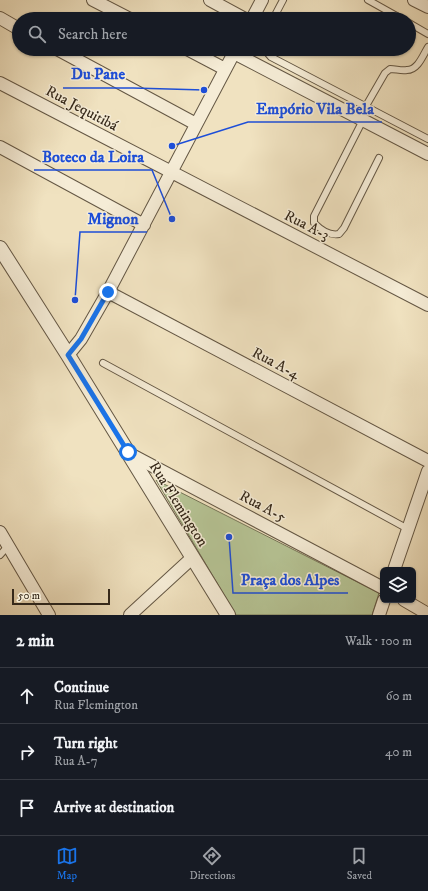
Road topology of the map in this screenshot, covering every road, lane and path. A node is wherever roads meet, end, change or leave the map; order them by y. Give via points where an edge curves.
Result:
1 (93, 0) edge
2 (210, 0) edge
3 (262, 0) edge
4 (283, 0) edge
5 (368, 0) edge
6 (414, 0) edge
7 (428, 8) edge
8 (116, 12) edge
9 (232, 12) edge
10 (256, 12) edge
11 (277, 12) edge
12 (389, 12) edge
13 (0, 18) edge
14 (12, 24) edge
15 (416, 27) edge
16 (428, 34) edge
17 (428, 47) edge
18 (70, 56) edge
19 (200, 56) edge
20 (232, 56) edge
21 (244, 56) edge
22 (270, 56) edge
23 (225, 69) junction
24 (0, 83) edge
25 (366, 105) junction
26 (361, 119) junction
27 (196, 124) junction
28 (428, 139) edge
29 (0, 147) edge
30 (428, 154) edge
31 (379, 158) dead end
32 (171, 173) junction
33 (144, 225) junction
34 (0, 248) edge
35 (108, 292) junction
36 (428, 305) edge
37 (68, 355) junction
38 (103, 364) dead end
39 (128, 452) junction
40 (428, 461) edge
41 (428, 471) edge
42 (408, 529) junction
43 (0, 532) edge
44 (4, 550) edge
45 (192, 558) junction
46 (395, 567) edge
47 (380, 586) edge
48 (383, 603) edge
49 (409, 603) edge
50 (428, 614) edge
51 (49, 615) edge
52 (130, 615) edge
53 (228, 615) edge
54 (379, 615) edge

1 - 8 street
2 - 9 street
3 - 10 street
4 - 11 lane
5 - 12 lane
6 - 7 street
13 - 14 street
15 - 16 lane
17 - 25 lane via 413,69 390,69 385,73
18 - 27 street
19 - 23 street
20 - 23 street
21 - 26 street
22 - 25 lane
23 - 27 street
24 - 32 street, Rua Jequitibá
25 - 26 lane
25 - 28 lane
26 - 30 street
26 - 31 lane via 314,216 314,223 319,228 334,235 339,234
27 - 32 street
29 - 33 street
32 - 33 street
32 - 36 street, Rua A-3
33 - 35 street
34 - 37 street, Rua Flemington
35 - 37 street via 81,339
35 - 40 street, Rua A-4
37 - 39 street, Rua Flemington
38 - 42 lane
39 - 45 street, Rua Flemington
39 - 47 street, Rua A-5
41 - 42 street
42 - 46 street
43 - 44 street
44 - 51 street
45 - 52 street
45 - 53 street, Rua Flemington
48 - 54 street
49 - 50 street

